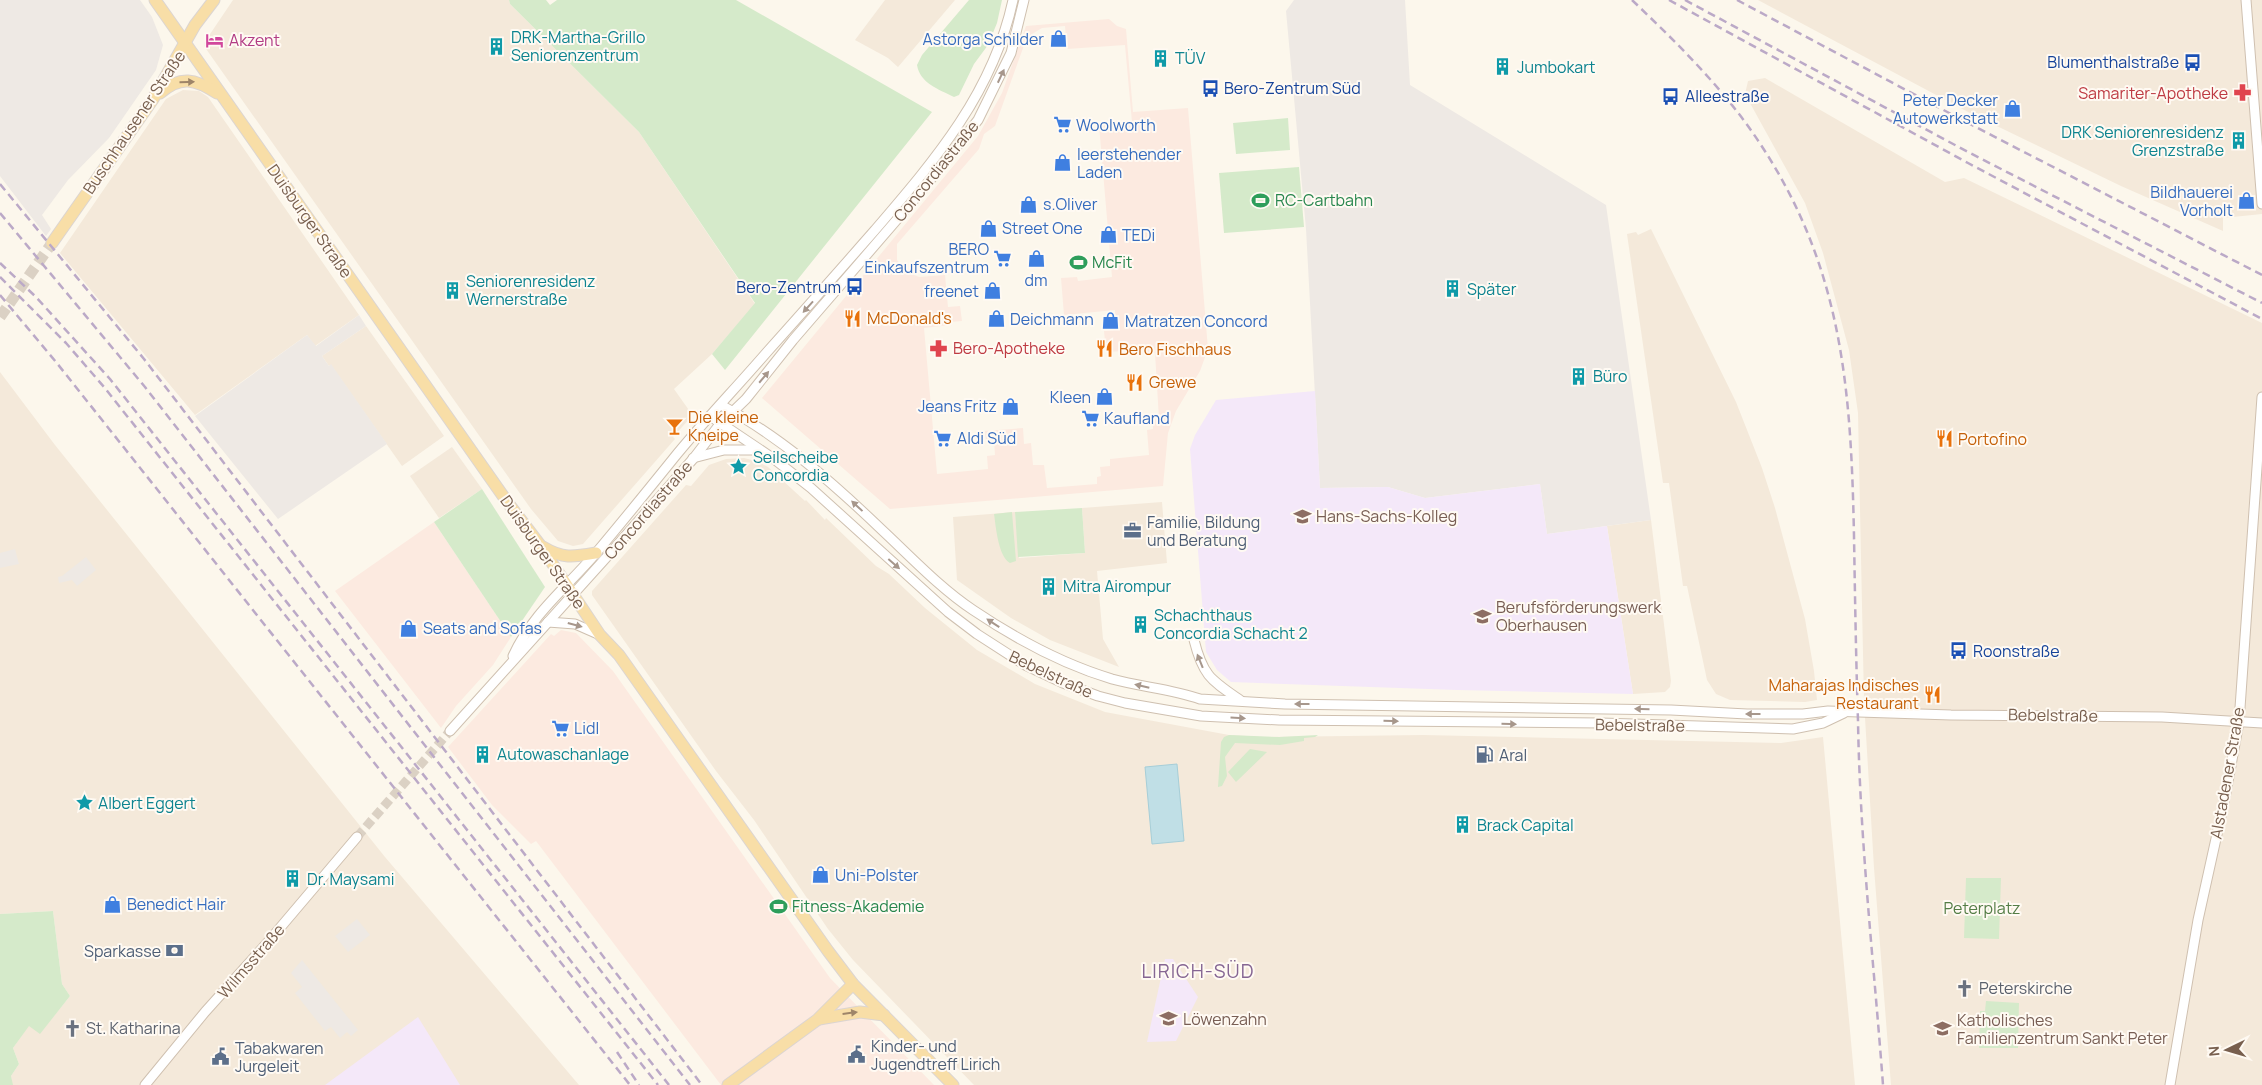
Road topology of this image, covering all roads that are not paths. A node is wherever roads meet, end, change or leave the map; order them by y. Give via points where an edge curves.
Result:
1 (155, 0) edge
2 (214, 0) edge
3 (1013, 0) edge
4 (1024, 0) edge
5 (2246, 0) edge
6 (186, 45) junction
7 (223, 97) junction
8 (153, 99) junction
9 (2262, 204) edge
10 (52, 243) tunnel mouth
11 (2262, 397) edge
12 (721, 405) junction
13 (734, 412) junction
14 (710, 416) junction
15 (720, 424) junction
16 (759, 450) junction
17 (693, 458) junction
18 (882, 529) junction
19 (859, 530) junction
20 (540, 545) junction
21 (596, 553) junction
22 (570, 590) junction
23 (548, 622) junction
24 (600, 635) junction
25 (1194, 640) dead end
26 (509, 663) junction
27 (1240, 701) junction
28 (1463, 707) junction
29 (1844, 712) junction
30 (2239, 722) junction
31 (1462, 723) junction
32 (2262, 723) edge
33 (450, 731) tunnel mouth
34 (357, 837) tunnel mouth
35 (853, 984) junction
36 (884, 1015) junction
37 (817, 1020) junction
38 (145, 1085) edge
39 (728, 1085) edge
40 (954, 1085) edge
41 (2170, 1085) edge

1 - 6 main road, Duisburger Straße
2 - 6 main road, Buschhausener Straße via 195,25
3 -> 12 street, Concordiastraße via 1001,44 989,72 951,138 834,278
13 -> 4 street, Concordiastraße via 978,120 1011,53
5 - 9 street
6 - 7 main road, Duisburger Straße
6 - 8 main road, Buschhausener Straße
8 -> 7 main road via 171,84 185,81 196,82
7 - 20 main road, Duisburger Straße
8 - 10 main road, Buschhausener Straße
11 - 30 street, Alstadener Straße
12 - 13 street
12 - 14 street, Concordiastraße
13 - 15 street, Concordiastraße
18 -> 13 street, Bebelstraße via 828,480
14 - 15 street
14 - 21 street, Concordiastraße
15 - 16 street, Bebelstraße
15 - 17 street, Concordiastraße
16 - 17 street via 730,449
16 - 19 street, Bebelstraße via 796,476
17 - 22 street, Concordiastraße
18 - 19 street
27 -> 18 street, Bebelstraße via 1200,699 1140,686 1089,671 1036,648 957,598
19 -> 31 street, Bebelstraße via 977,634 1025,665 1098,696 1201,716
20 - 21 main road via 561,556
20 - 22 main road, Duisburger Straße
21 - 22 street, Concordiastraße
22 - 23 street
22 - 24 main road, Duisburger Straße
22 - 26 street via 556,594 527,628
23 -> 24 street via 575,624
23 - 26 street
24 - 35 main road, Duisburger Straße via 619,655
27 -> 25 street via 1208,676 1200,664
26 - 33 street
28 -> 27 street, Bebelstraße
29 -> 28 street, Bebelstraße via 1747,714
28 - 31 street
29 - 30 street, Bebelstraße via 2162,717
31 -> 29 street, Bebelstraße via 1601,723 1793,729 1823,723
30 - 32 street, Bebelstraße
30 - 41 street, Alstadener Straße via 2198,920
34 - 38 street, Wilmsstraße
35 - 36 main road, Duisburger Straße
35 - 37 main road
37 -> 36 main road via 860,1012
36 - 40 main road, Duisburger Straße
37 - 39 main road

